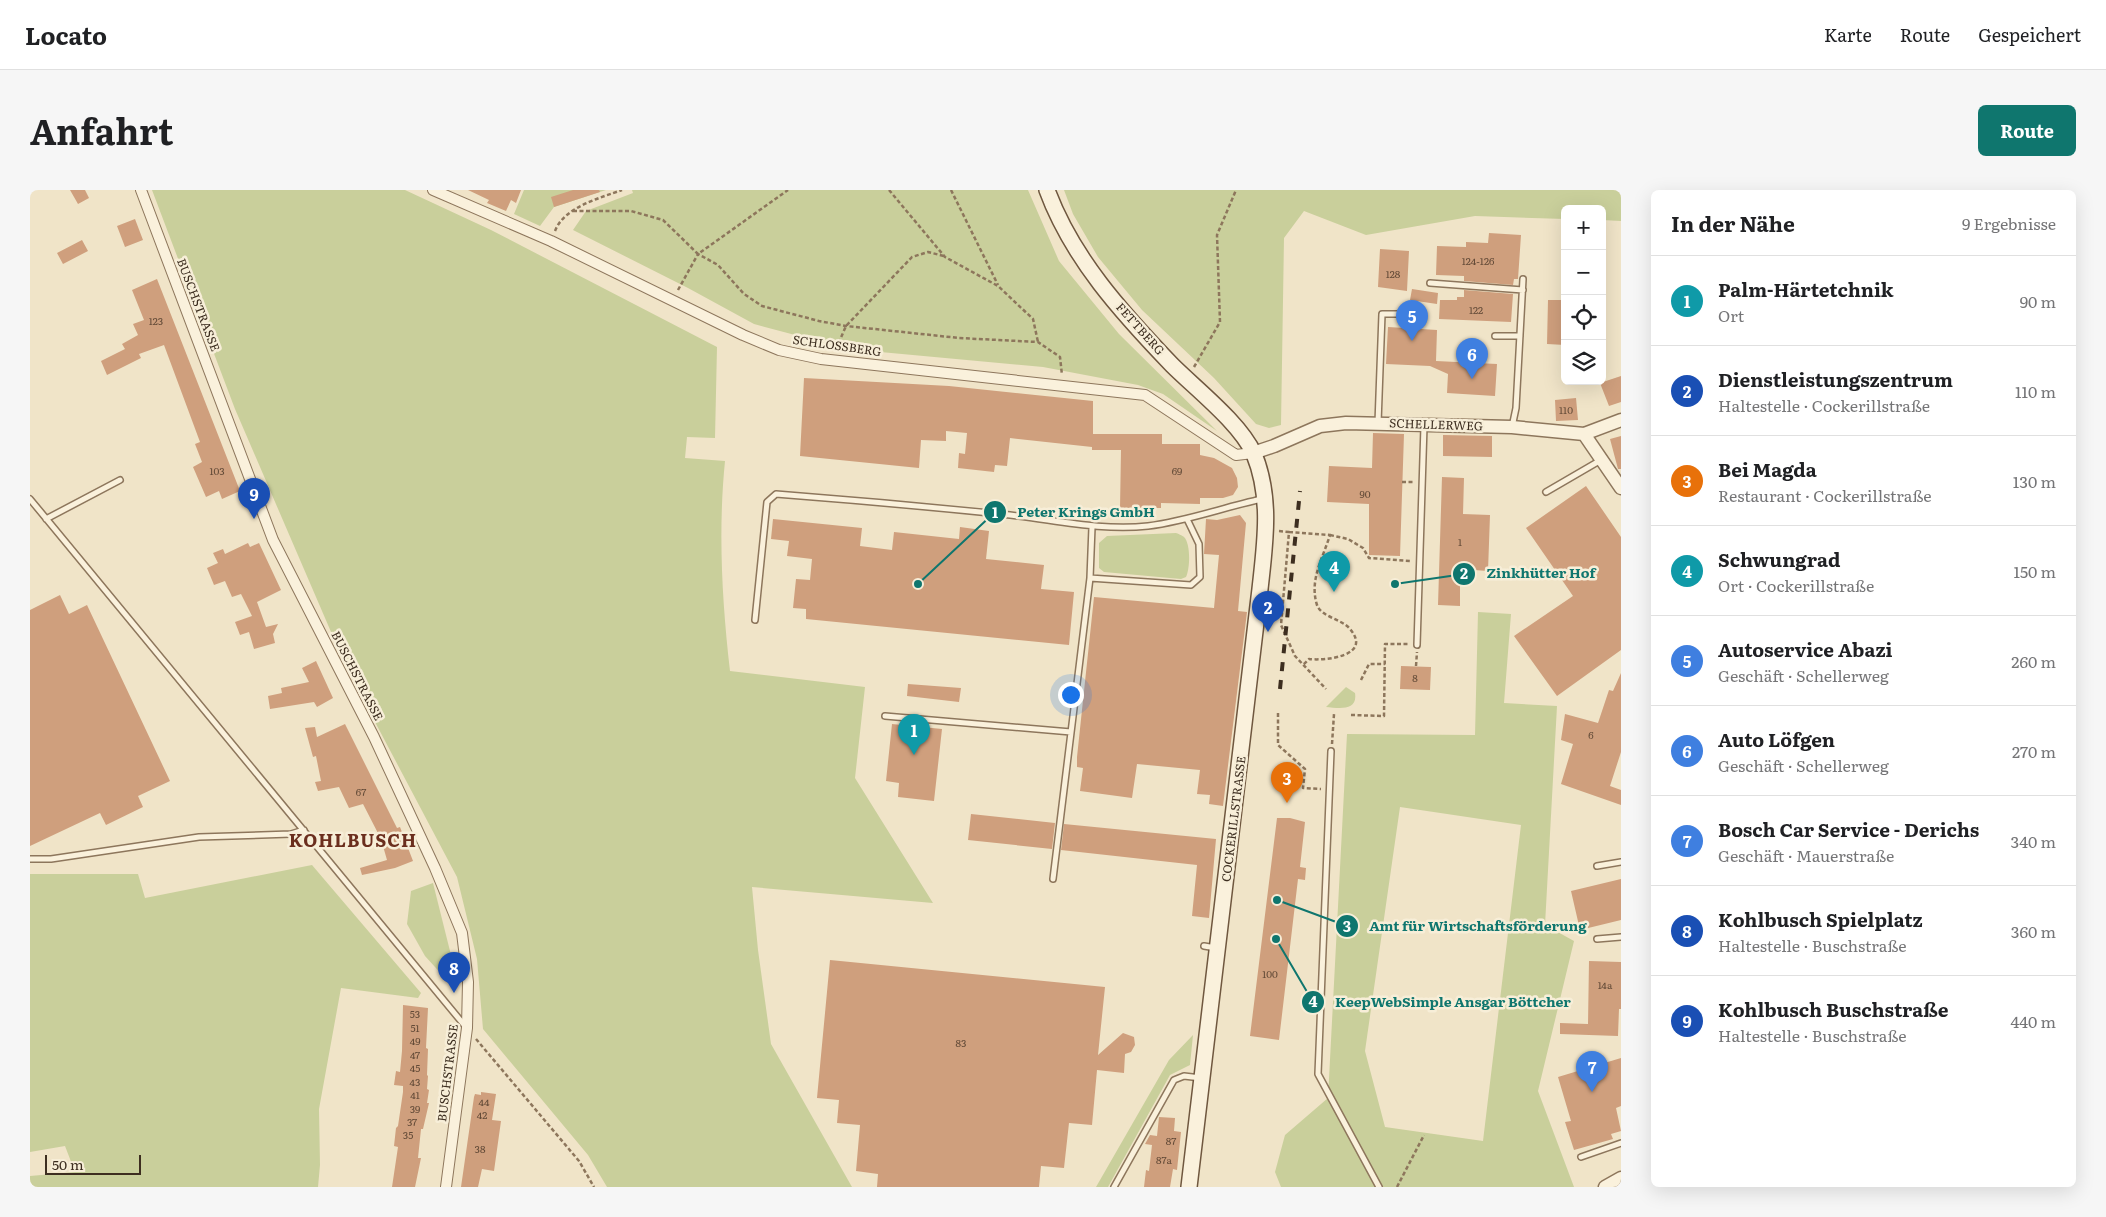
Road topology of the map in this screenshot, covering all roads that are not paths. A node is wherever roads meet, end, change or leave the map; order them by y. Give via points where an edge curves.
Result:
1 (140, 190) edge
2 (433, 190) edge
3 (1047, 190) edge
4 (1523, 279) dead end
5 (1430, 283) dead end
6 (1523, 290) junction
7 (1413, 314) dead end
8 (1495, 336) dead end
9 (1520, 336) junction
10 (1621, 420) edge
11 (1378, 424) junction
12 (1424, 426) junction
13 (1512, 427) junction
14 (1584, 434) junction
15 (1253, 453) junction
16 (1602, 460) junction
17 (120, 480) dead end
18 (1621, 488) edge
19 (1546, 492) dead end
20 (1266, 498) junction
21 (30, 499) edge
22 (46, 519) junction
23 (1187, 519) junction
24 (1092, 527) junction
25 (1090, 578) junction
26 (756, 620) dead end
27 (1417, 645) road end
28 (885, 716) dead end
29 (1071, 732) junction
30 (1331, 751) dead end
31 (304, 830) junction
32 (30, 859) edge
33 (1621, 862) edge
34 (1597, 866) dead end
35 (1054, 879) dead end
36 (1621, 937) edge
37 (1598, 939) dead end
38 (467, 1028) junction
39 (1201, 1078) junction
40 (1621, 1143) edge
41 (1581, 1158) dead end
42 (1621, 1178) edge
43 (446, 1187) edge
44 (1114, 1187) edge
45 (1189, 1187) edge
46 (1379, 1187) edge
47 (1605, 1187) edge

1 - 38 street, BUSCHSTRASSE via 273,540 374,737 462,933 468,982
2 - 15 street, SCHLOSSBERG via 551,241 779,350 832,360 1144,395 1236,455
3 - 15 main road, FETTBERG via 1067,235 1093,276 1128,318 1228,418
4 - 6 lane
5 - 6 lane
6 - 9 lane
7 - 11 lane via 1382,314
8 - 9 lane
9 - 13 lane
10 - 14 street, SCHELLERWEG
11 - 12 street, SCHELLERWEG
11 - 15 street, SCHELLERWEG via 1320,426
12 - 13 street, SCHELLERWEG
12 - 27 lane
13 - 14 street, SCHELLERWEG
14 - 16 street
15 - 20 main road, COCKERILLSTRASSE
16 - 18 street
16 - 19 lane
17 - 22 lane
20 - 23 lane
20 - 39 main road, COCKERILLSTRASSE via 1266,530 1245,731 1211,947
21 - 22 lane
22 - 31 lane
23 - 24 lane via 1147,526
23 - 25 lane via 1199,544 1200,577 1191,585
24 - 25 lane
24 - 26 lane via 888,503 776,494 767,502
25 - 29 lane
28 - 29 lane
29 - 35 lane
30 - 46 lane via 1318,1074
31 - 32 lane via 291,834 200,837 51,859
31 - 38 lane
33 - 34 lane
36 - 37 lane
38 - 43 street, BUSCHSTRASSE
39 - 44 lane via 1184,1076 1174,1080
39 - 45 main road, COCKERILLSTRASSE
40 - 41 lane
42 - 47 street

